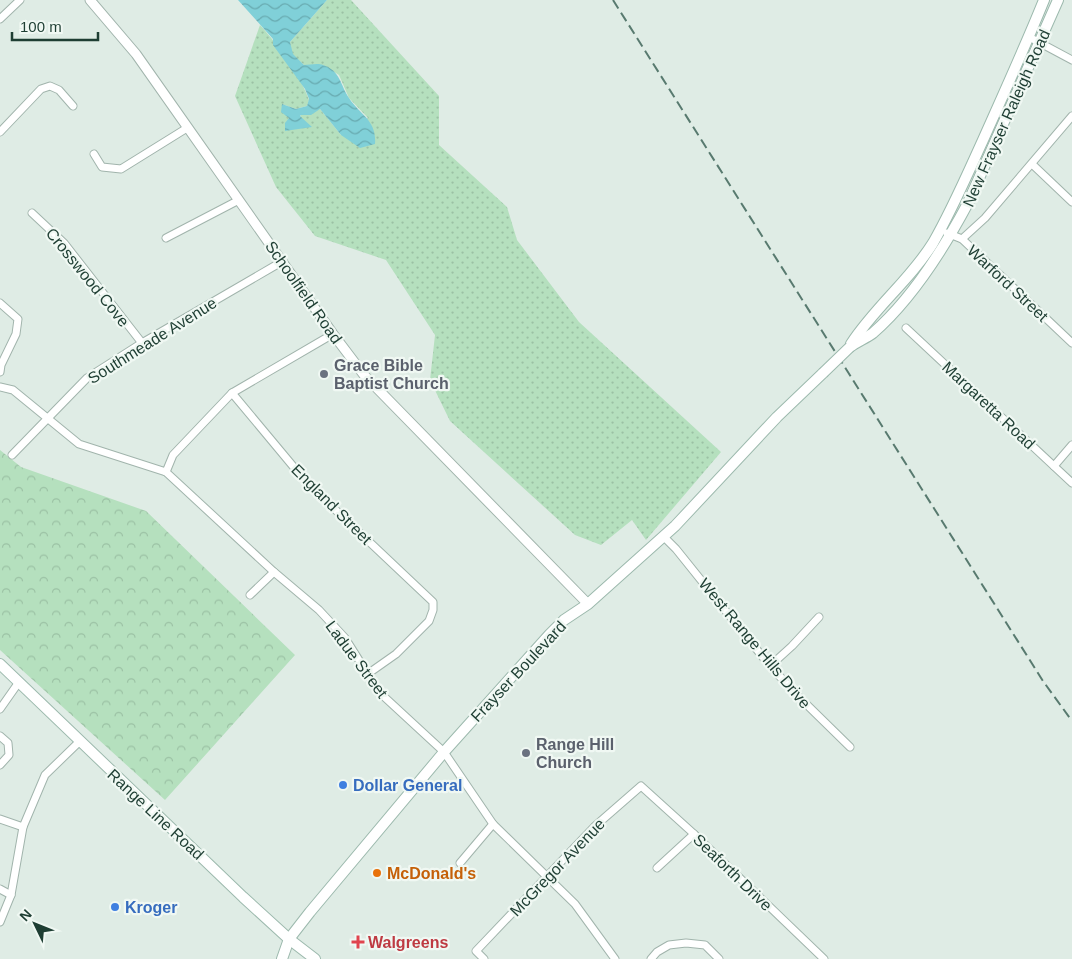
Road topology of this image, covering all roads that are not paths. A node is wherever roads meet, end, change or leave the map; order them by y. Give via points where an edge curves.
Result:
1 (20, 0) edge
2 (90, 0) edge
3 (1044, 0) edge
4 (1058, 0) edge
5 (0, 19) edge
6 (1029, 37) junction
7 (1040, 42) junction
8 (1072, 60) edge
9 (73, 106) dead end
10 (1072, 116) edge
11 (187, 128) junction
12 (0, 132) edge
13 (94, 154) dead end
14 (1032, 164) junction
15 (239, 200) junction
16 (1072, 202) edge
17 (32, 213) dead end
18 (940, 229) junction
19 (951, 235) junction
20 (166, 238) dead end
21 (962, 239) junction
22 (283, 261) junction
23 (0, 303) edge
24 (906, 328) dead end
25 (333, 334) junction
26 (142, 343) junction
27 (1072, 343) edge
28 (850, 347) junction
29 (0, 372) edge
30 (0, 387) edge
31 (232, 393) junction
32 (48, 419) junction
33 (1072, 446) edge
34 (12, 455) dead end
35 (1054, 466) junction
36 (166, 472) junction
37 (1072, 482) edge
38 (664, 536) junction
39 (274, 572) junction
40 (250, 595) dead end
41 (588, 604) junction
42 (819, 617) dead end
43 (0, 664) edge
44 (770, 666) junction
45 (369, 673) junction
46 (19, 682) junction
47 (1, 705) edge
48 (0, 736) edge
49 (79, 742) junction
50 (850, 747) dead end
51 (444, 752) junction
52 (0, 765) edge
53 (641, 786) joint
54 (2, 820) edge
55 (494, 824) junction
56 (23, 827) junction
57 (694, 834) junction
58 (460, 863) dead end
59 (657, 868) dead end
60 (547, 875) junction
61 (0, 889) edge
62 (11, 895) junction
63 (0, 922) edge
64 (289, 939) junction
65 (282, 959) edge
66 (315, 959) edge
67 (484, 959) edge
68 (615, 959) edge
69 (650, 959) edge
70 (719, 959) edge
71 (824, 959) edge

1 - 5 street
2 - 11 street, Schoolfield Road via 136,54
3 - 6 main road, New Frayser Raleigh Road
4 - 7 main road, New Frayser Raleigh Road
6 - 7 street
6 - 18 main road, New Frayser Raleigh Road
7 - 8 street
7 - 19 main road, New Frayser Raleigh Road
9 - 12 street via 59,90 50,86 41,89
10 - 14 street
11 - 13 street via 122,170 102,167
11 - 15 street, Schoolfield Road
14 - 16 street
14 - 21 street via 986,218
15 - 20 street
15 - 22 street, Schoolfield Road
17 - 26 street, Crosswood Cove via 64,243
18 - 19 street, Warford Street
18 - 28 main road, New Frayser Raleigh Road via 920,262 861,329
19 - 21 street, Warford Street
19 - 28 main road, New Frayser Raleigh Road via 891,314 872,334
21 - 27 street, Warford Street
22 - 25 street, Schoolfield Road
22 - 26 street, Southmeade Avenue
23 - 29 street via 18,319 16,334
24 - 35 street, Margaretta Road
25 - 31 street
25 - 41 street, Schoolfield Road via 364,374
26 - 32 street, Southmeade Avenue via 87,378
28 - 38 main road, Frayser Boulevard, bridge via 777,416
30 - 32 street, Ladue Street via 13,390
31 - 36 street via 173,454
31 - 45 street, England Street via 307,483 433,602 429,621 403,648
32 - 34 street, Southmeade Avenue
32 - 36 street, Ladue Street via 79,444
33 - 35 street
35 - 37 street, Margaretta Road
36 - 39 street, Ladue Street
38 - 41 main road, Frayser Boulevard
38 - 44 street, West Range Hills Drive
39 - 40 street
39 - 45 street, Ladue Street via 319,610 345,638
41 - 51 main road, Frayser Boulevard via 549,635
42 - 44 street
43 - 46 main road, Range Line Road
44 - 50 street, West Range Hills Drive
45 - 51 street, Ladue Street via 379,692
46 - 47 street
46 - 49 main road, Range Line Road
48 - 52 street via 8,743 9,755
49 - 56 street via 44,775
49 - 64 main road, Range Line Road
51 - 55 street, Ladue Street
51 - 64 main road, Frayser Boulevard
53 - 57 street, Seaforth Drive
53 - 60 street, McGregor Avenue via 594,826
54 - 56 street
55 - 58 street
55 - 60 street, Ladue Street
56 - 62 street
57 - 59 street
57 - 71 street, Seaforth Drive
60 - 67 street, McGregor Avenue via 476,951
60 - 68 street, Ladue Street via 576,904
61 - 62 street
62 - 63 street
64 - 65 main road, Frayser Boulevard
64 - 66 main road, Range Line Road
69 - 70 street via 669,945 686,943 705,946

